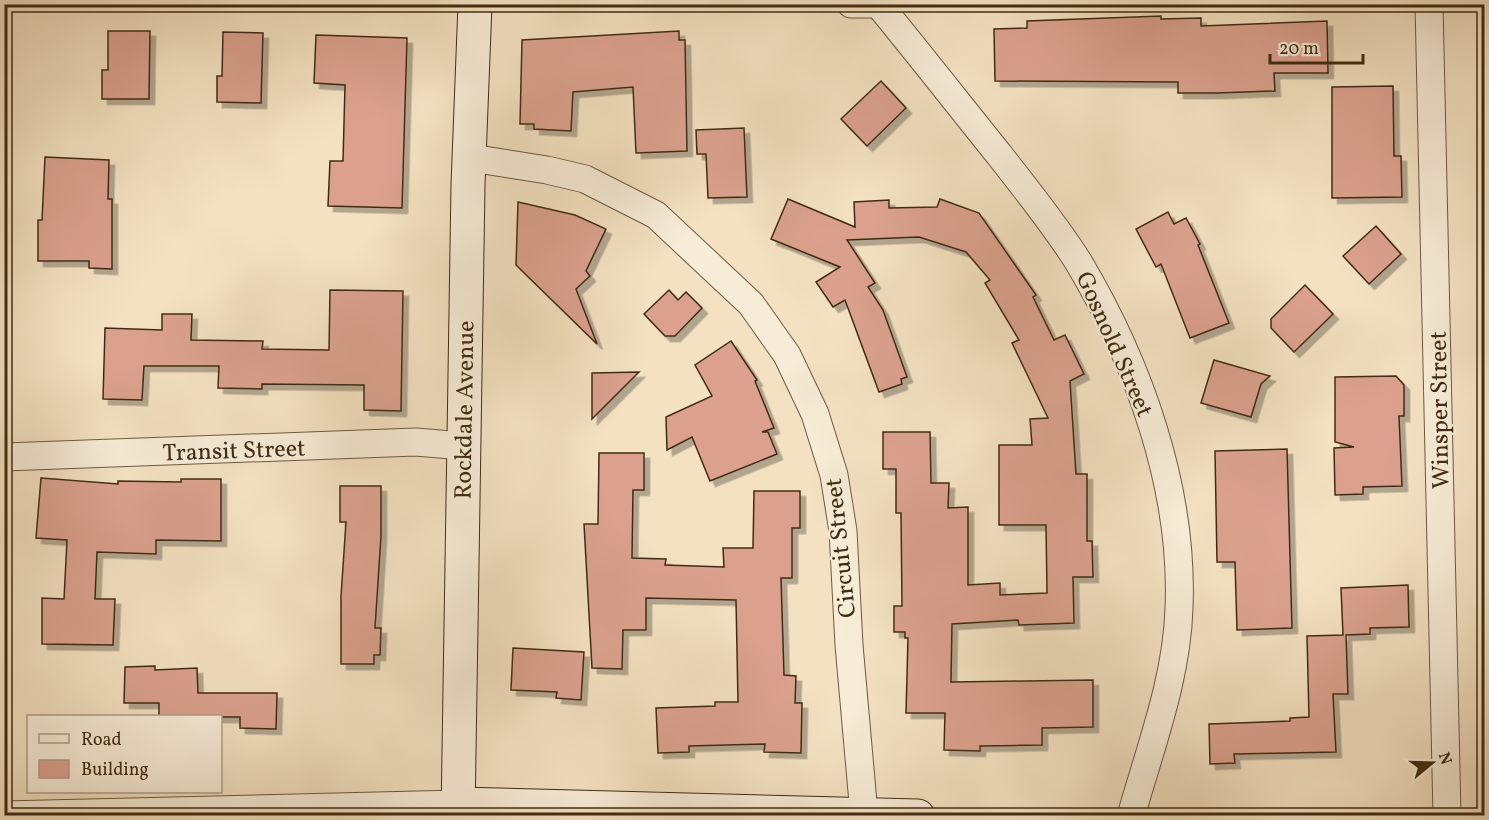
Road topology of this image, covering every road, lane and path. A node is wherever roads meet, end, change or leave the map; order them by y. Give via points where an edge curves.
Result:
1 (475, 4) edge
2 (851, 4) edge
3 (885, 4) edge
4 (1429, 4) edge
5 (879, 5) edge
6 (471, 158) junction
7 (463, 447) junction
8 (4, 457) edge
9 (458, 810) edge
10 (864, 814) junction
11 (4, 815) edge
12 (918, 816) edge
13 (1131, 816) edge
14 (1447, 816) edge

1 - 6 main road, Rockdale Avenue
2 - 5 street
3 - 5 street
4 - 14 street, Winsper Street
5 - 13 street, Gosnold Street via 1022,184 1078,263 1129,363 1153,430 1177,549 1179,609 1170,681
6 - 7 main road, Rockdale Avenue
6 - 10 street, Circuit Street via 585,179 657,215 751,304 787,356 815,414 834,475 843,531
7 - 8 street, Transit Street via 416,442
7 - 9 main road, Rockdale Avenue
9 - 10 main road
9 - 11 street
10 - 12 main road

